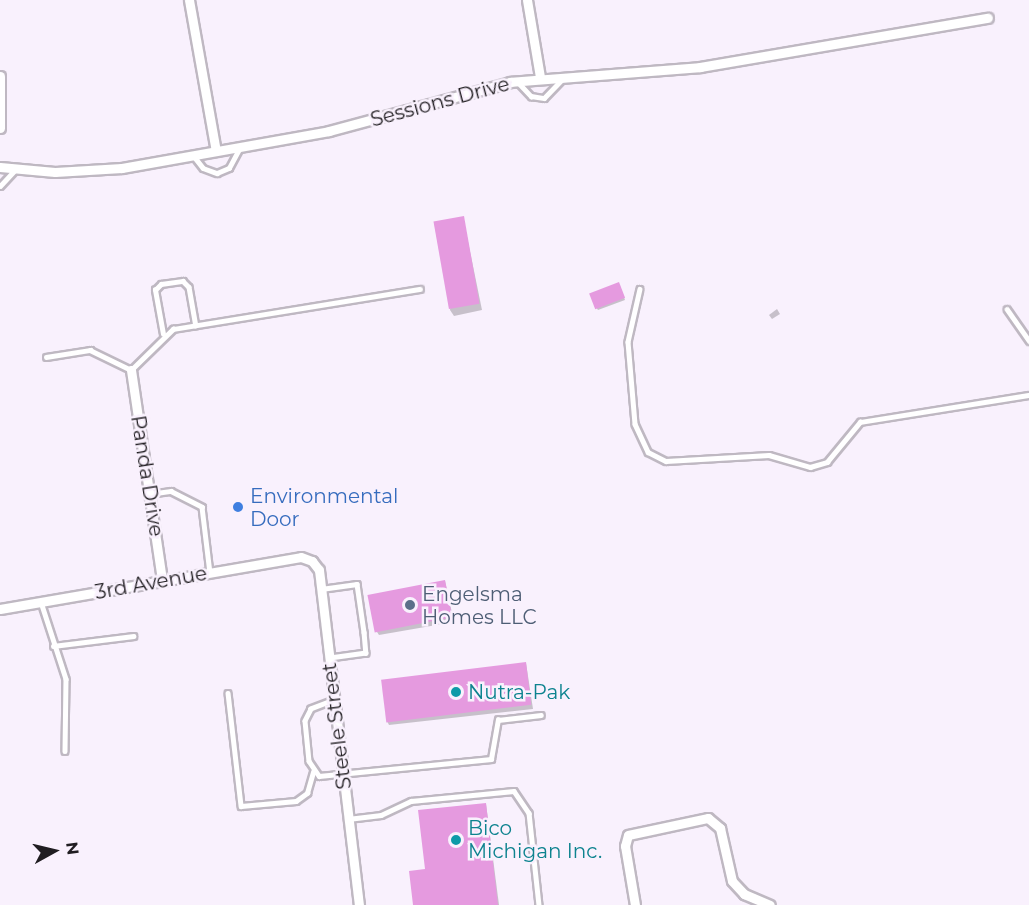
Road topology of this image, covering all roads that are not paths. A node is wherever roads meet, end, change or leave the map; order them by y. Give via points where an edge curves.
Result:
1 (189, 0) edge
2 (526, 0) edge
3 (988, 18) dead end
4 (565, 75) junction
5 (0, 76) edge
6 (540, 77) junction
7 (517, 81) junction
8 (0, 128) edge
9 (240, 147) junction
10 (216, 151) junction
11 (192, 155) junction
12 (0, 167) edge
13 (16, 170) junction
14 (0, 186) edge
15 (420, 289) dead end
16 (640, 289) dead end
17 (1007, 309) dead end
18 (196, 325) junction
19 (163, 334) junction
20 (1029, 341) edge
21 (46, 357) dead end
22 (131, 370) junction
23 (1029, 395) edge
24 (149, 494) junction
25 (301, 556) joint
26 (210, 573) junction
27 (162, 581) junction
28 (321, 589) junction
29 (41, 602) junction
30 (0, 609) edge
31 (133, 636) dead end
32 (53, 646) junction
33 (329, 658) junction
34 (228, 693) dead end
35 (334, 700) junction
36 (541, 715) dead end
37 (65, 751) dead end
38 (314, 772) junction
39 (342, 774) junction
40 (348, 819) junction
41 (359, 905) edge
42 (539, 905) edge
43 (635, 905) edge
44 (770, 905) edge

1 - 10 street
2 - 6 street
3 - 4 street, Sessions Drive via 700,67
4 - 6 street, Sessions Drive
4 - 7 lane via 544,98 527,94
5 - 8 street
6 - 7 street, Sessions Drive
7 - 9 street, Sessions Drive via 343,128
9 - 10 street, Sessions Drive
9 - 11 lane via 229,168 217,173 203,168
10 - 11 street, Sessions Drive
11 - 13 street, Sessions Drive via 100,170
12 - 13 street, Sessions Drive
13 - 14 lane
15 - 18 lane
16 - 23 lane via 628,342 635,424 648,452 666,461 770,455 810,467 827,462 860,422
17 - 20 lane
18 - 19 lane
18 - 19 lane via 189,286 183,281 161,284 155,290
19 - 22 lane
21 - 22 lane via 90,350
22 - 24 street, Panda Drive
24 - 26 lane via 171,491 202,507
24 - 27 street, Panda Drive
25 - 26 street, 3rd Avenue
25 - 28 street, Steele Street via 319,570
26 - 27 street, 3rd Avenue
27 - 29 street, 3rd Avenue
28 - 33 street, Steele Street
28 - 33 lane via 357,584 366,652
29 - 30 street, 3rd Avenue
29 - 32 lane
31 - 32 lane
32 - 37 lane via 66,679
33 - 35 street, Steele Street
34 - 38 lane via 241,806 296,801 307,793
35 - 38 lane via 310,709 305,720
35 - 39 street, Steele Street
36 - 39 lane via 498,720 491,759
38 - 39 lane
39 - 40 street, Steele Street
40 - 41 street, Steele Street
40 - 42 lane via 381,815 411,801 514,791 529,813
43 - 44 street via 625,846 628,835 713,820 720,828 732,881 744,894

